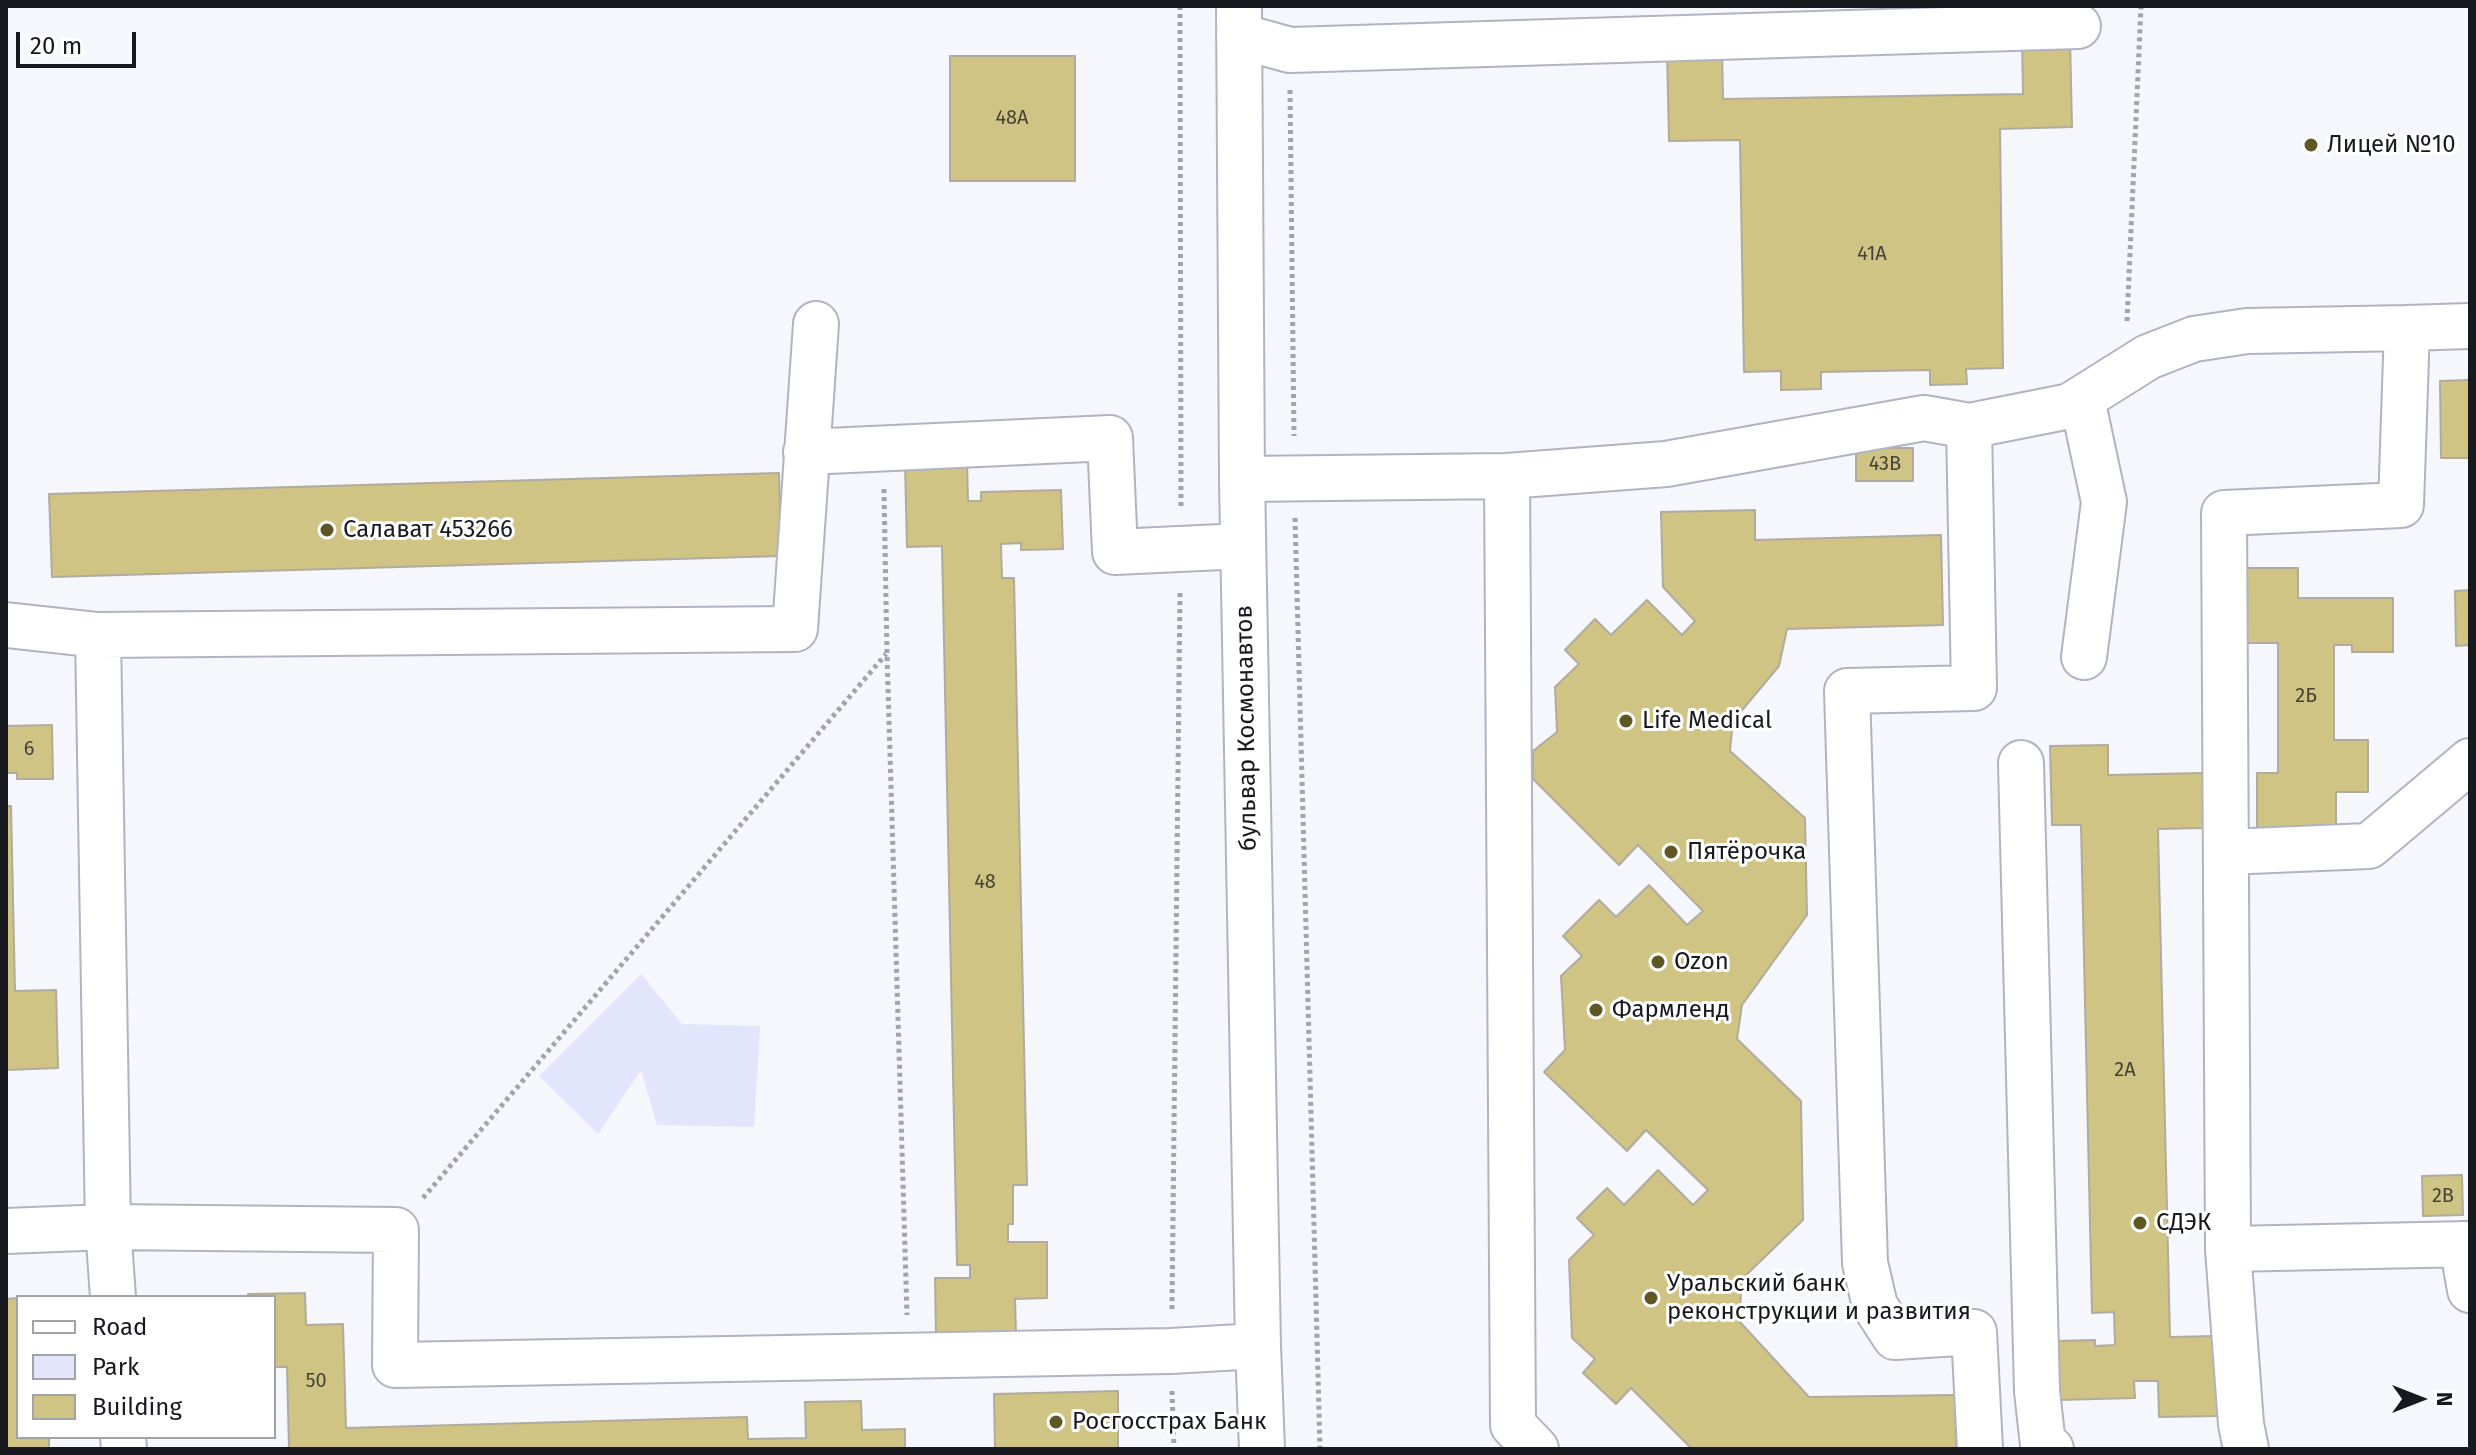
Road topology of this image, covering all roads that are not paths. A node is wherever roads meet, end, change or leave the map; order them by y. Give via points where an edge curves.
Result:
1 (1239, 21) edge
2 (2078, 26) dead end
3 (816, 324) dead end
4 (2470, 326) edge
5 (2407, 328) junction
6 (2082, 399) junction
7 (1969, 426) junction
8 (806, 452) junction
9 (1507, 476) junction
10 (1242, 479) junction
11 (1243, 546) junction
12 (6, 625) edge
13 (98, 635) junction
14 (2084, 657) dead end
15 (2470, 761) edge
16 (2021, 763) dead end
17 (2226, 852) junction
18 (108, 1227) junction
19 (6, 1231) edge
20 (2466, 1244) edge
21 (2228, 1249) junction
22 (2470, 1290) edge
23 (113, 1295) edge
24 (1258, 1346) junction
25 (1262, 1449) edge
26 (1536, 1449) edge
27 (1980, 1449) edge
28 (2051, 1449) edge
29 (2246, 1449) edge

1 - 2 street via 1290,50
1 - 10 street, бульвар Космонавтов
3 - 8 street
4 - 5 street
5 - 6 street via 2247,331 2194,339 2148,357
5 - 17 street via 2401,505 2224,513
6 - 7 street via 2070,406
6 - 14 street via 2104,502
7 - 9 street via 1924,418 1666,464
7 - 27 street via 1974,688 1847,691 1865,1263 1875,1306 1895,1337 1974,1332
8 - 11 street via 1110,438 1115,552
8 - 13 street via 795,629
9 - 10 street
9 - 26 street via 1513,1425
10 - 11 street, бульвар Космонавтов
11 - 24 street, бульвар Космонавтов
12 - 13 street
13 - 18 street
15 - 17 street via 2369,846
16 - 28 street via 2037,1391 2043,1445
17 - 21 street
18 - 19 street
18 - 23 street
18 - 24 street via 396,1230 395,1365
20 - 21 street
20 - 22 street
21 - 29 street
24 - 25 street, бульвар Космонавтов

